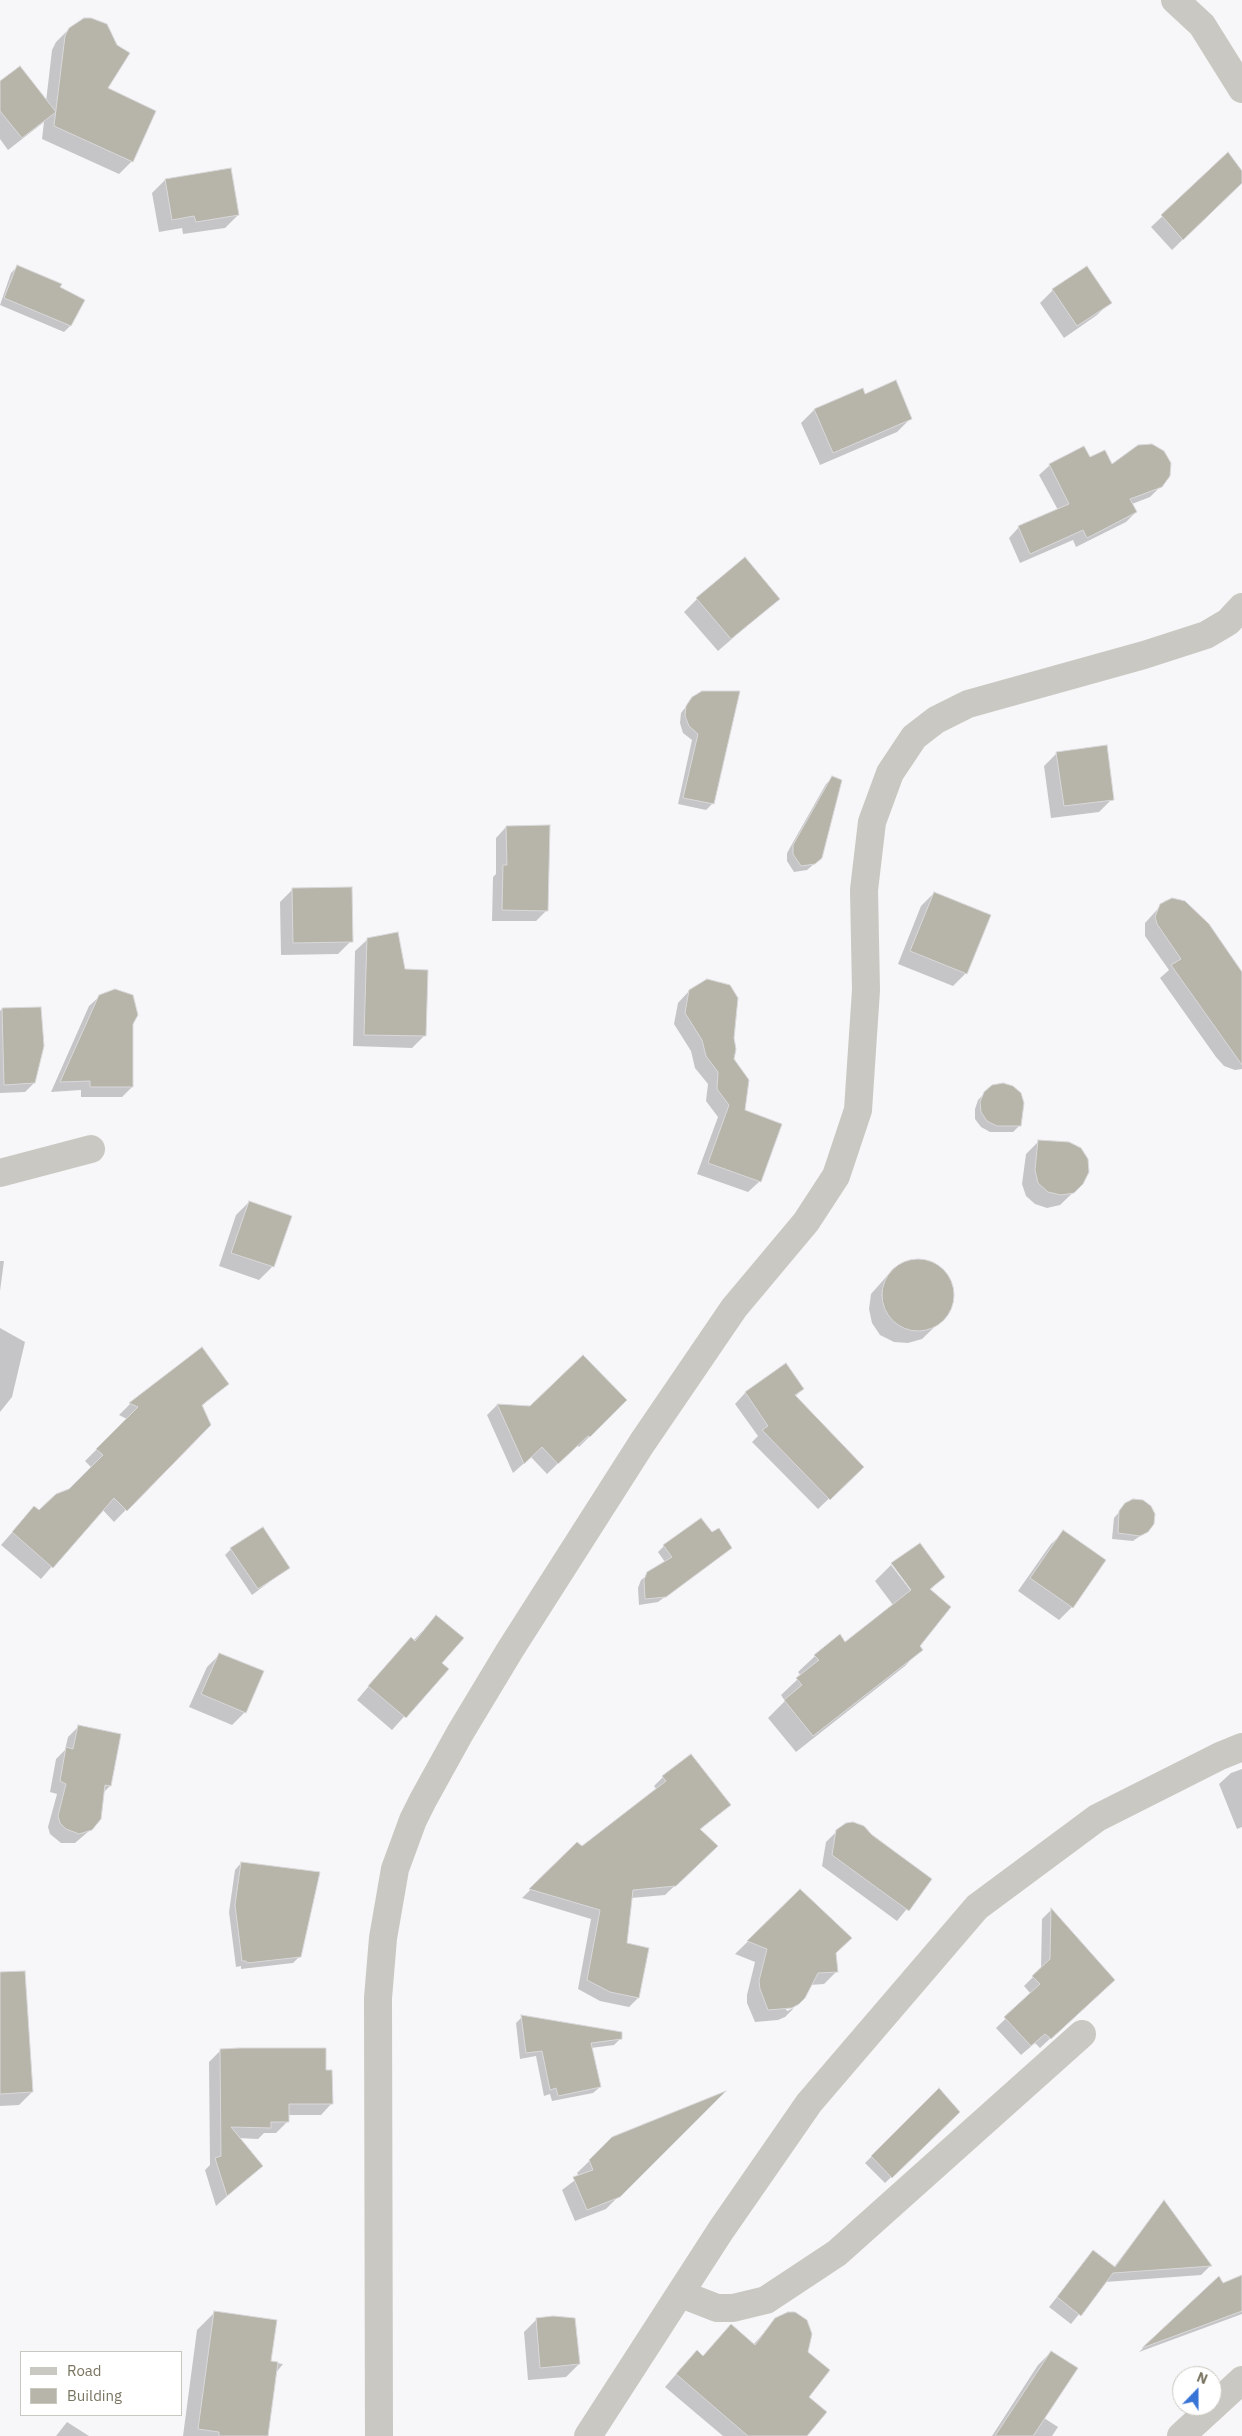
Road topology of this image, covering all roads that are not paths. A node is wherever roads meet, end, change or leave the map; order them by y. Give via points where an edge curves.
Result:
1 (1175, 0) edge
2 (1242, 89) edge
3 (1242, 607) edge
4 (91, 1148) dead end
5 (0, 1173) edge
6 (1242, 1747) edge
7 (1082, 2034) dead end
8 (681, 2294) junction
9 (1242, 2380) edge
10 (379, 2436) edge
11 (588, 2436) edge
12 (1181, 2436) edge

1 - 2 street via 1202,25
3 - 10 street via 1228,622 1206,635 960,708 936,720 914,737 890,773 872,822 864,890 866,990 858,1110 836,1176 806,1222 734,1308 526,1625 428,1791 413,1820 395,1869 383,1938 378,1998
4 - 5 street
6 - 8 street via 1097,1818 977,1907 809,2103
7 - 8 street via 837,2253 766,2300 734,2308 717,2308
8 - 11 street
9 - 12 street

